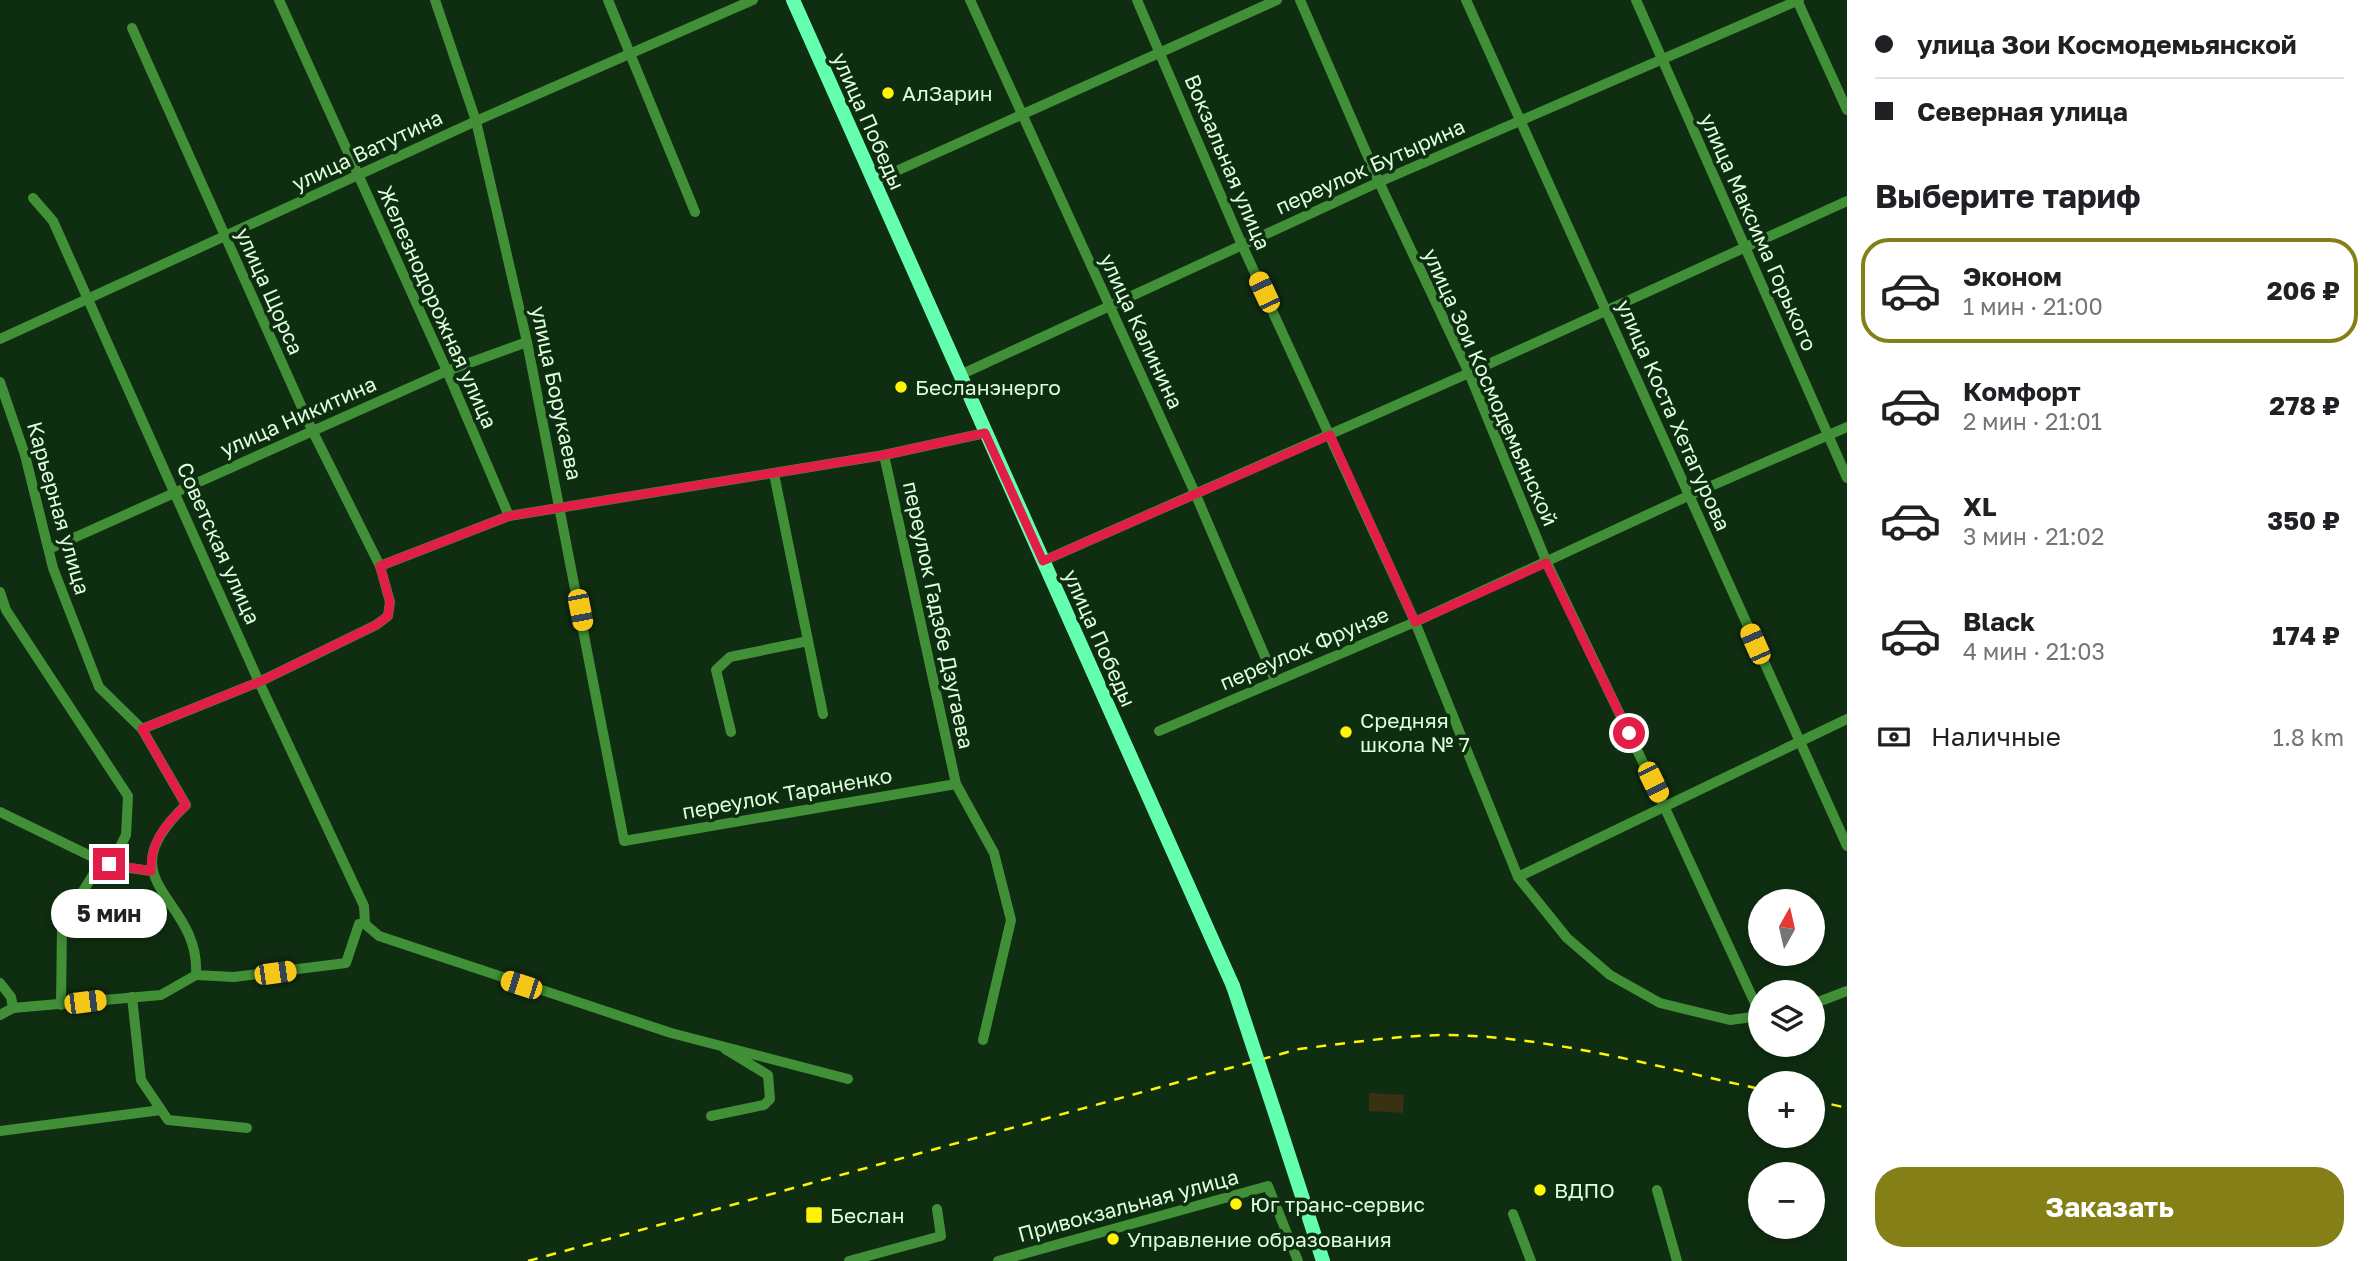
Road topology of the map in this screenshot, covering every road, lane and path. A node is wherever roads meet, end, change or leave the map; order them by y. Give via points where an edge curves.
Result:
1 (279, 0) edge
2 (435, 0) edge
3 (608, 0) edge
4 (752, 0) edge
5 (793, 0) edge
6 (970, 0) edge
7 (1137, 0) edge
8 (1278, 0) edge
9 (1300, 0) edge
10 (1466, 0) edge
11 (1636, 0) edge
12 (1798, 1) edge
13 (132, 28) dead end
14 (631, 52) junction
15 (1160, 53) junction
16 (1663, 59) junction
17 (1847, 110) edge
18 (1021, 117) junction
19 (1521, 119) junction
20 (476, 121) junction
21 (359, 176) junction
22 (872, 182) junction
23 (1379, 182) junction
24 (33, 198) dead end
25 (1847, 201) edge
26 (695, 212) dead end
27 (225, 238) junction
28 (1242, 245) junction
29 (1744, 248) junction
30 (89, 300) junction
31 (1110, 306) junction
32 (1608, 311) junction
33 (0, 339) edge
34 (527, 342) junction
35 (447, 371) junction
36 (1469, 373) junction
37 (960, 375) junction
38 (0, 382) edge
39 (1847, 427) edge
40 (312, 430) junction
41 (985, 433) junction
42 (1330, 435) junction
43 (1828, 436) junction
44 (884, 455) junction
45 (774, 474) junction
46 (1847, 478) edge
47 (176, 492) junction
48 (1195, 493) junction
49 (1688, 496) junction
50 (561, 508) junction
51 (509, 516) junction
52 (48, 549) junction
53 (1043, 561) junction
54 (1546, 563) junction
55 (380, 566) junction
56 (0, 592) edge
57 (1415, 622) junction
58 (808, 641) junction
59 (1275, 680) junction
60 (259, 682) junction
61 (823, 714) dead end
62 (1847, 719) edge
63 (142, 729) junction
64 (1159, 731) dead end
65 (731, 732) dead end
66 (1800, 744) junction
67 (956, 784) junction
68 (1664, 806) junction
69 (0, 812) edge
70 (624, 841) joint
71 (1847, 846) edge
72 (109, 864) junction
73 (151, 871) junction
74 (1518, 877) junction
75 (365, 924) junction
76 (196, 975) junction
77 (0, 984) edge
78 (1748, 989) edge
79 (1847, 990) edge
80 (132, 997) junction
81 (1825, 999) edge
82 (61, 1005) junction
83 (13, 1008) junction
84 (0, 1014) edge
85 (1748, 1017) edge
86 (984, 1040) dead end
87 (718, 1044) junction
88 (848, 1079) dead end
89 (161, 1110) junction
90 (711, 1116) dead end
91 (247, 1128) dead end
92 (0, 1131) edge
93 (1657, 1190) dead end
94 (937, 1209) dead end
95 (1513, 1214) dead end
96 (849, 1261) edge
97 (998, 1261) edge
98 (1298, 1261) edge
99 (1323, 1261) edge
100 (1531, 1261) edge
101 (1677, 1261) edge

1 - 21 street, Железнодорожная улица
2 - 20 street, улица Борукаева
3 - 14 street
4 - 14 street, улица Ватутина
5 - 22 main road, улица Победы
6 - 18 street, улица Калинина
7 - 15 street, Вокзальная улица
8 - 15 street
9 - 23 street, улица Зои Космодемьянской
10 - 19 street, улица Коста Хетагурова
11 - 16 street, улица Максима Горького
12 - 16 street, переулок Бутырина
12 - 17 street
13 - 27 street, улица Щорса
14 - 20 street, улица Ватутина
14 - 26 street
15 - 18 street
15 - 28 street, Вокзальная улица
16 - 19 street, переулок Бутырина
16 - 29 street, улица Максима Горького
18 - 22 street
18 - 31 street, улица Калинина
19 - 23 street, переулок Бутырина
19 - 32 street, улица Коста Хетагурова
20 - 21 street, улица Ватутина
20 - 34 street, улица Борукаева
21 - 27 street, улица Ватутина
21 - 35 street, Железнодорожная улица
22 - 37 main road, улица Победы
23 - 28 street, переулок Бутырина
23 - 36 street, улица Зои Космодемьянской
24 - 30 street, Советская улица via 53,221
25 - 29 street
27 - 30 street, улица Ватутина
27 - 40 street, улица Щорса
28 - 31 street, переулок Бутырина
28 - 42 street, Вокзальная улица
29 - 32 street
29 - 43 street, улица Максима Горького
30 - 33 street, улица Ватутина
30 - 47 street, Советская улица
31 - 37 street, переулок Бутырина
31 - 48 street, улица Калинина
32 - 36 street
32 - 49 street, улица Коста Хетагурова
34 - 35 street, улица Никитина
34 - 50 street, улица Борукаева
35 - 40 street, улица Никитина
35 - 51 street, Железнодорожная улица
36 - 42 street
36 - 54 street, улица Зои Космодемьянской
37 - 41 main road, улица Победы
38 - 52 street, Карьерная улица via 25,455
39 - 43 street, переулок Фрунзе
40 - 47 street, улица Никитина
40 - 55 street, улица Щорса
41 - 44 street
41 - 53 main road, улица Победы
42 - 48 street
42 - 57 street, Вокзальная улица
43 - 46 street, улица Максима Горького
43 - 49 street, переулок Фрунзе
44 - 45 street
44 - 67 street, переулок Гадзбе Дзугаева
45 - 50 street
45 - 58 street
47 - 52 street, улица Никитина
47 - 60 street, Советская улица
48 - 53 street
48 - 59 street, улица Калинина
49 - 54 street, переулок Фрунзе
49 - 66 street, улица Коста Хетагурова
50 - 51 street
50 - 70 street, улица Борукаева
51 - 55 street
52 - 63 street, Карьерная улица via 99,687
53 - 99 main road, улица Победы, bridge via 1233,986
54 - 57 street, переулок Фрунзе
54 - 68 street, улица Зои Космодемьянской
55 - 60 street, улица Щорса via 390,602 388,616
56 - 72 street via 6,610 128,796 126,835
57 - 59 street, переулок Фрунзе
57 - 74 street, Вокзальная улица
58 - 61 street
58 - 65 street via 730,657 716,670
59 - 64 street, переулок Фрунзе
60 - 63 street
60 - 75 street, Советская улица via 364,906
62 - 66 street
63 - 73 street, Карьерная улица via 186,805 163,826 151,857
66 - 68 street
66 - 71 street, улица Коста Хетагурова
67 - 70 street, переулок Тараненко
67 - 86 street, переулок Гадзбе Дзугаева via 994,853 1011,920
68 - 74 street
68 - 78 street, улица Зои Космодемьянской
69 - 72 street
72 - 73 street
72 - 82 street via 93,875 62,925
73 - 76 street via 190,935
74 - 85 street, Вокзальная улица via 1567,938 1610,975 1660,1003 1730,1020
75 - 76 street via 359,924 346,963 234,978
75 - 87 street via 379,936 474,970
76 - 80 street via 161,995
77 - 83 street
79 - 81 street
80 - 82 street
80 - 89 street via 141,1080
82 - 83 street
83 - 84 street
87 - 88 street
87 - 90 street via 768,1075 770,1099 764,1105
89 - 91 street via 168,1120
89 - 92 street
93 - 101 street
94 - 96 street via 941,1236
95 - 100 street
97 - 98 street, Привокзальная улица via 1268,1186

